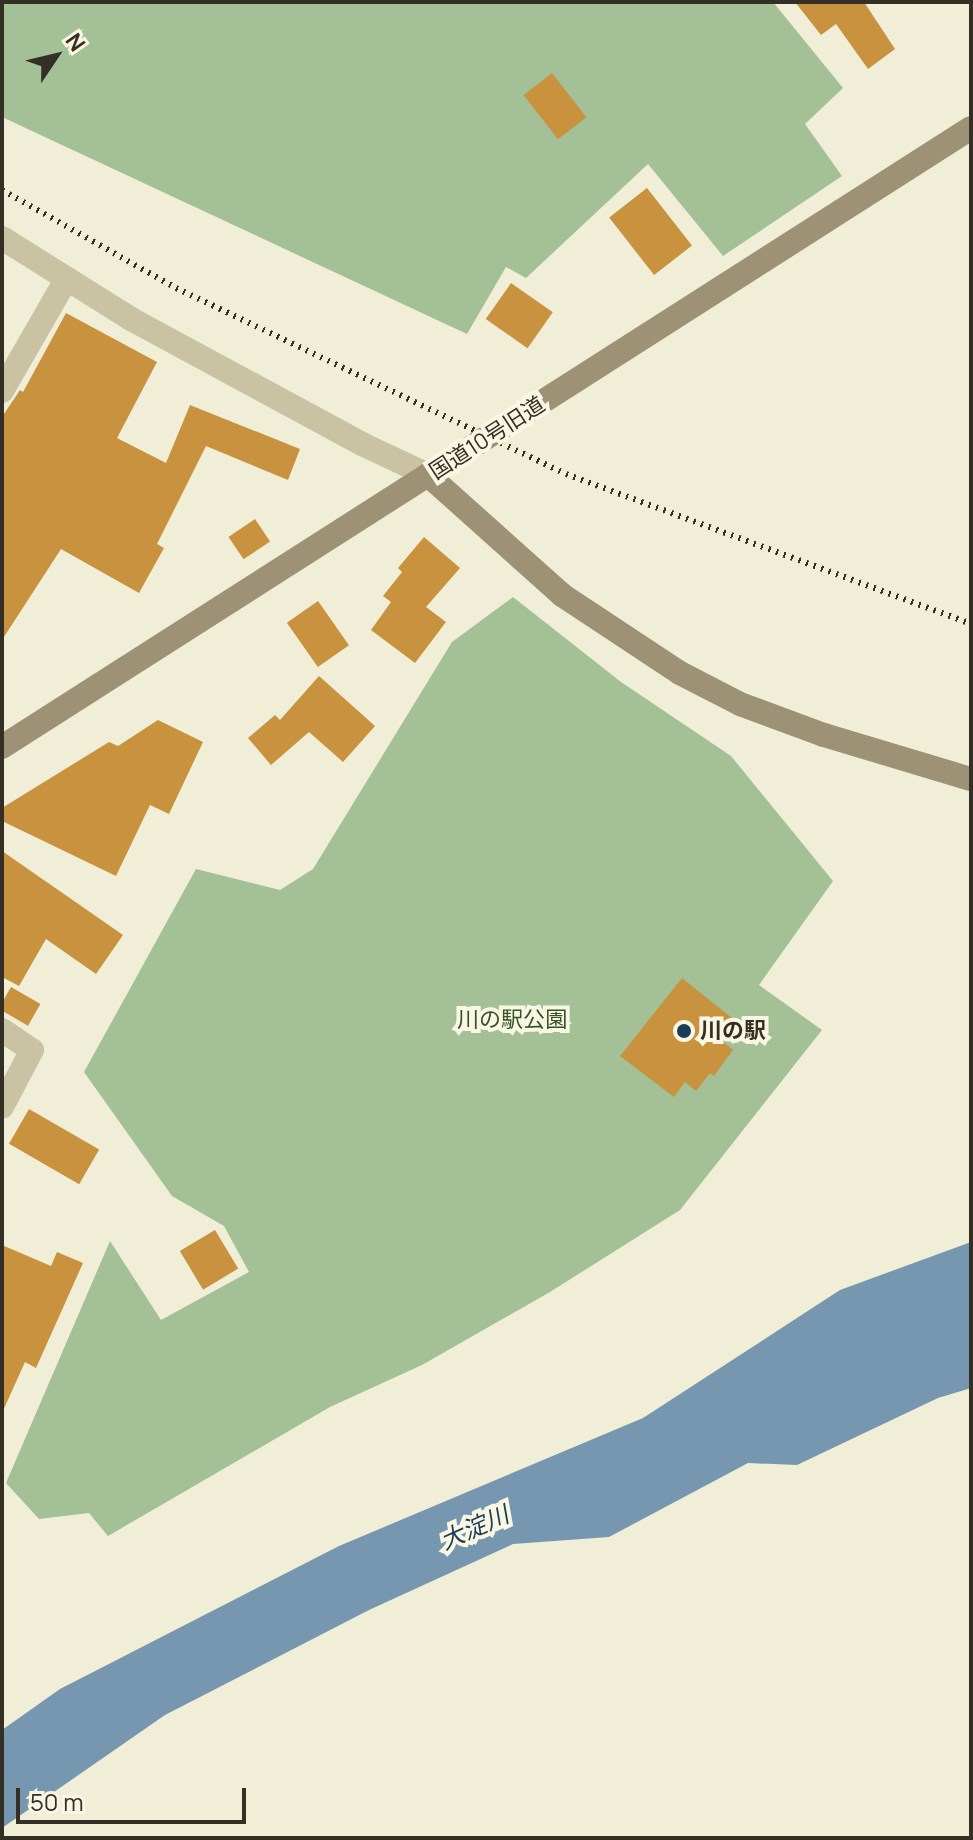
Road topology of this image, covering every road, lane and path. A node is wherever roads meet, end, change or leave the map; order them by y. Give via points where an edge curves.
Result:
1 (971, 128) edge
2 (2, 238) edge
3 (67, 278) junction
4 (2, 391) edge
5 (428, 475) junction
6 (2, 747) edge
7 (971, 779) edge
8 (2, 1030) edge
9 (2, 1107) edge

1 - 5 street, 国道10号旧道
2 - 3 street
3 - 4 street
3 - 5 street via 131,319
5 - 6 street, 国道10号旧道
5 - 7 street via 562,595 680,673 740,704 824,735
8 - 9 street via 32,1050

